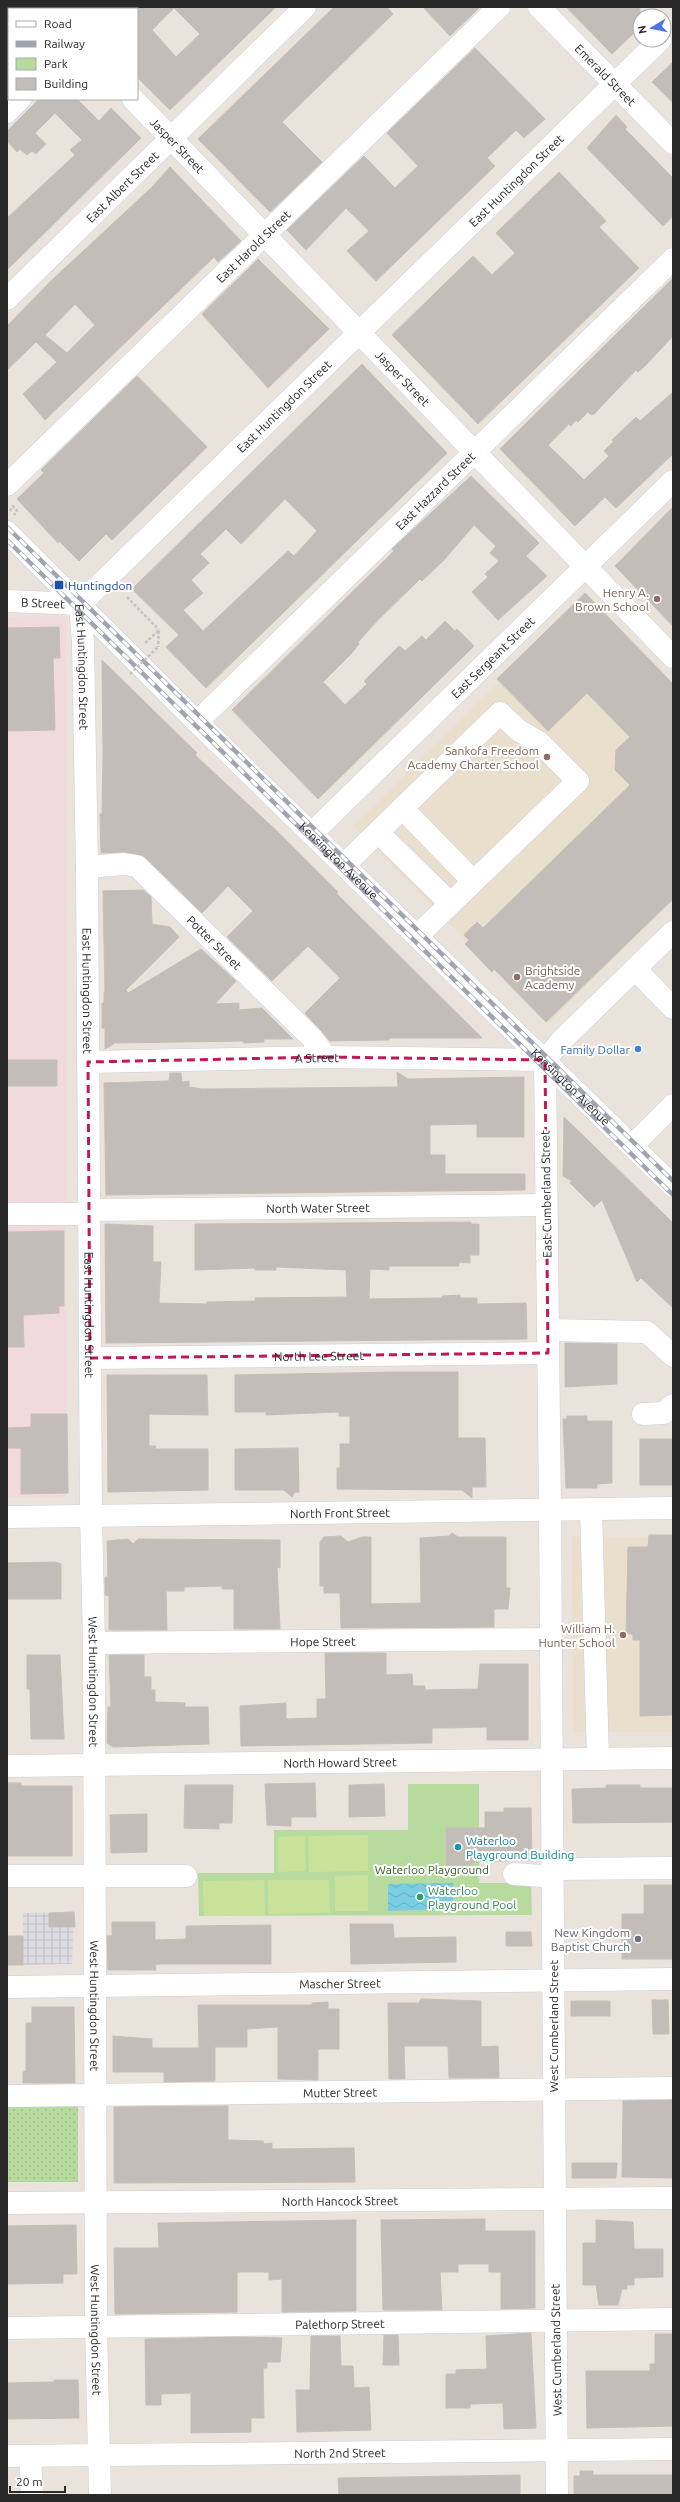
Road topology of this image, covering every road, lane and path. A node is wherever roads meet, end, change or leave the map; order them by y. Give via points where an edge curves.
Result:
1 (305, 7) edge
2 (499, 7) edge
3 (539, 7) edge
4 (652, 48) edge
5 (615, 84) junction
6 (19, 100) edge
7 (134, 100) edge
8 (7, 112) edge
9 (171, 139) junction
10 (673, 143) edge
11 (265, 235) junction
12 (673, 259) edge
13 (7, 299) edge
14 (360, 334) junction
15 (474, 451) junction
16 (673, 481) edge
17 (7, 485) edge
18 (10, 511) dead end
19 (17, 511) dead end
20 (7, 532) edge
21 (585, 566) junction
22 (128, 597) dead end
23 (7, 601) edge
24 (80, 604) junction
25 (160, 630) junction
26 (144, 644) dead end
27 (673, 657) edge
28 (130, 674) dead end
29 (197, 722) junction
30 (402, 808) junction
31 (312, 833) junction
32 (387, 841) dead end
33 (344, 865) junction
34 (87, 867) junction
35 (473, 881) junction
36 (450, 903) junction
37 (673, 932) edge
38 (417, 936) junction
39 (635, 969) junction
40 (673, 1008) edge
41 (326, 1057) junction
42 (545, 1060) junction
43 (88, 1062) junction
44 (673, 1105) edge
45 (632, 1146) junction
46 (669, 1176) edge
47 (546, 1205) junction
48 (89, 1212) junction
49 (7, 1214) edge
50 (548, 1330) junction
51 (548, 1353) junction
52 (673, 1356) edge
53 (90, 1358) junction
54 (673, 1404) edge
55 (643, 1414) dead end
56 (673, 1508) edge
57 (591, 1509) junction
58 (550, 1510) junction
59 (91, 1516) junction
60 (7, 1517) edge
61 (551, 1639) junction
62 (94, 1643) junction
63 (673, 1758) edge
64 (552, 1759) junction
65 (598, 1759) junction
66 (94, 1765) junction
67 (7, 1766) edge
68 (673, 1868) edge
69 (553, 1871) junction
70 (514, 1874) dead end
71 (95, 1875) junction
72 (7, 1876) edge
73 (186, 1876) dead end
74 (673, 1980) edge
75 (553, 1981) junction
76 (95, 1986) junction
77 (7, 1987) edge
78 (673, 2088) edge
79 (553, 2089) junction
80 (95, 2095) junction
81 (7, 2096) edge
82 (673, 2198) edge
83 (555, 2199) junction
84 (96, 2202) junction
85 (7, 2203) edge
86 (673, 2319) edge
87 (555, 2320) junction
88 (96, 2327) junction
89 (7, 2328) edge
90 (673, 2448) edge
91 (557, 2451) junction
92 (7, 2456) edge
93 (30, 2456) junction
94 (100, 2456) junction
95 (32, 2495) edge
96 (100, 2495) edge
97 (557, 2495) edge

1 - 9 street, East Albert Street
2 - 11 street, East Harold Street
3 - 5 street, Emerald Street
4 - 5 street, East Huntingdon Street
5 - 10 street, Emerald Street
5 - 14 street, East Huntingdon Street
6 - 8 street
7 - 9 street, Jasper Street
9 - 11 street, Jasper Street
9 - 13 street, East Albert Street
11 - 14 street, Jasper Street
11 - 17 street, East Harold Street
12 - 15 street, East Hazzard Street
14 - 15 street, Jasper Street
14 - 24 street, East Huntingdon Street
15 - 21 street, Jasper Street
15 - 29 street, East Hazzard Street
16 - 21 street, East Sergeant Street
18 - 19 path via 13,506
20 - 24 street, Kensington Avenue
21 - 27 street, Jasper Street
21 - 31 street, East Sergeant Street
22 - 25 path
23 - 24 street, B Street
24 - 29 street, Kensington Avenue
24 - 34 street, East Huntingdon Street
25 - 26 path
25 - 28 path, bridge via 158,647
29 - 31 street, Kensington Avenue
30 - 33 street
30 - 35 street
30 - 35 street via 500,712 518,730 540,743 578,781
31 - 33 street, Kensington Avenue
32 - 36 street
33 - 38 street, Kensington Avenue
34 - 41 street, Potter Street via 124,864 137,866 312,1038
34 - 43 street, East Huntingdon Street
35 - 36 street
36 - 38 street
37 - 39 street
38 - 42 street, Kensington Avenue
39 - 40 street
39 - 42 street
41 - 42 street, A Street
41 - 43 street, A Street
42 - 45 street, Kensington Avenue
42 - 47 street, East Cumberland Street
43 - 48 street, East Huntingdon Street
44 - 45 street
45 - 46 street, Kensington Avenue
47 - 48 street, North Water Street
47 - 50 street, East Cumberland Street
48 - 49 street, North Water Street
48 - 53 street, East Huntingdon Street
50 - 51 street, East Cumberland Street
50 - 52 street via 647,1332
51 - 53 street, North Lee Street
51 - 58 street, East Cumberland Street
53 - 59 street, East Huntingdon Street
54 - 55 street via 664,1413
56 - 57 street, North Front Street
57 - 58 street, North Front Street
57 - 65 street
58 - 59 street, North Front Street
58 - 61 street, West Cumberland Street
59 - 60 street, North Front Street
59 - 62 street, West Huntingdon Street
61 - 62 street, Hope Street
61 - 64 street, West Cumberland Street
62 - 66 street, West Huntingdon Street
63 - 65 street, North Howard Street
64 - 65 street, North Howard Street
64 - 66 street, North Howard Street
64 - 69 street, West Cumberland Street
66 - 67 street, North Howard Street
66 - 71 street, West Huntingdon Street
68 - 69 street
69 - 70 street via 542,1876
69 - 75 street, West Cumberland Street
71 - 72 street
71 - 73 street
71 - 76 street, West Huntingdon Street
74 - 75 street, Mascher Street
75 - 76 street, Mascher Street
75 - 79 street, West Cumberland Street
76 - 77 street, Mascher Street
76 - 80 street, West Huntingdon Street
78 - 79 street, Mutter Street
79 - 80 street, Mutter Street
79 - 83 street, West Cumberland Street
80 - 81 street, Mutter Street
80 - 84 street, West Huntingdon Street
82 - 83 street, North Hancock Street
83 - 84 street, North Hancock Street
83 - 87 street, West Cumberland Street
84 - 85 street, North Hancock Street
84 - 88 street, West Huntingdon Street
86 - 87 street, Palethorp Street
87 - 88 street, Palethorp Street
87 - 91 street, West Cumberland Street
88 - 89 street, Palethorp Street
88 - 94 street, West Huntingdon Street
90 - 91 street, North 2nd Street
91 - 94 street, North 2nd Street
91 - 97 street, West Cumberland Street
92 - 93 street, North 2nd Street
93 - 94 street, North 2nd Street
93 - 95 street
94 - 96 street, West Huntingdon Street

